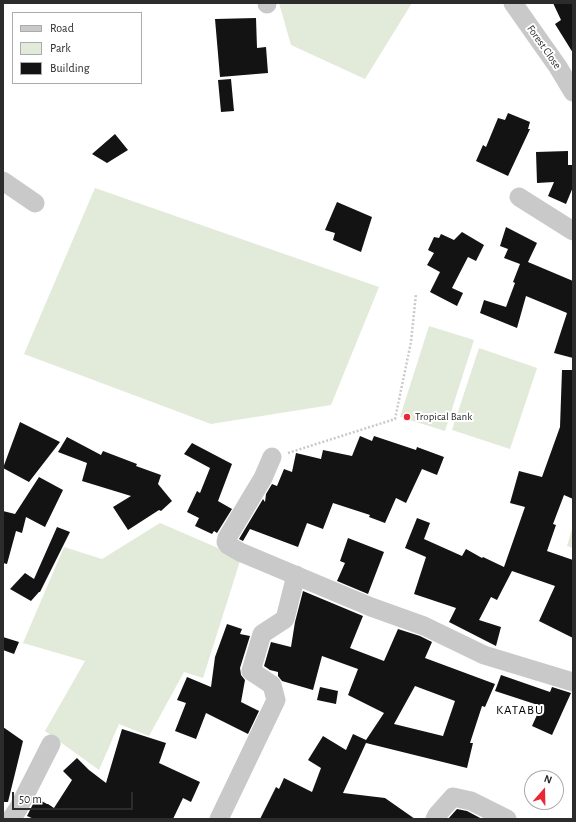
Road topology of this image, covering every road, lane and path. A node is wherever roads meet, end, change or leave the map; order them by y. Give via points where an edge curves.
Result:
1 (513, 3) edge
2 (573, 92) edge
3 (3, 181) edge
4 (519, 197) dead end
5 (35, 203) dead end
6 (573, 231) edge
7 (416, 294) dead end
8 (272, 457) joint
9 (296, 576) junction
10 (573, 682) edge
11 (51, 744) dead end
12 (11, 819) edge
13 (219, 819) edge
14 (435, 819) edge
15 (507, 819) edge

1 - 2 street, Forest Close
3 - 5 street
4 - 6 street
7 - 8 path via 411,342 395,419
8 - 9 street via 263,478 226,542 240,552
9 - 10 street via 424,626 484,655
9 - 13 street via 285,619 262,634 251,671 272,685 276,700
11 - 12 street
14 - 15 street via 453,797 471,800

